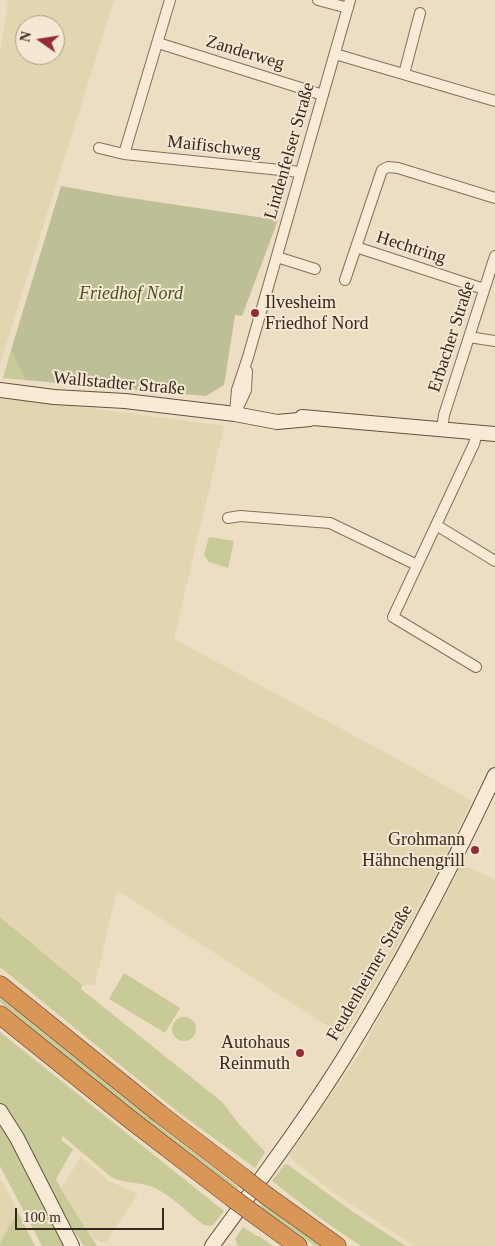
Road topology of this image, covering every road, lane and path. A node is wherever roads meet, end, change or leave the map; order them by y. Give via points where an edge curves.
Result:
1 (170, 0) edge
2 (318, 0) edge
3 (349, 4) edge
4 (420, 12) dead end
5 (158, 43) junction
6 (335, 54) junction
7 (404, 74) junction
8 (323, 95) junction
9 (495, 101) edge
10 (99, 148) dead end
11 (124, 154) junction
12 (300, 172) junction
13 (495, 198) edge
14 (356, 247) junction
15 (495, 256) edge
16 (277, 257) junction
17 (315, 269) dead end
18 (345, 280) dead end
19 (484, 290) junction
20 (469, 337) junction
21 (495, 341) edge
22 (0, 390) edge
23 (235, 414) junction
24 (442, 429) junction
25 (477, 433) junction
26 (495, 434) edge
27 (228, 518) dead end
28 (436, 525) junction
29 (495, 561) edge
30 (417, 565) junction
31 (476, 667) dead end
32 (495, 775) edge
33 (0, 985) edge
34 (0, 1014) edge
35 (0, 1111) edge
36 (252, 1179) junction
37 (64, 1228) junction
38 (72, 1246) edge
39 (78, 1246) edge
40 (212, 1246) edge
41 (298, 1246) edge
42 (337, 1246) edge

1 - 5 street
2 - 3 street
3 - 6 street, Lindenfelser Straße
4 - 7 street
5 - 8 street, Zanderweg
5 - 11 street
6 - 7 street
6 - 8 street, Lindenfelser Straße
7 - 9 street
8 - 12 street, Lindenfelser Straße
10 - 11 street, Maifischweg
11 - 12 street, Maifischweg
12 - 16 street, Lindenfelser Straße
13 - 14 street, Hechtring via 388,167 378,178
14 - 18 street, Hechtring
14 - 19 street, Hechtring
15 - 19 street, Erbacher Straße
16 - 17 street
16 - 23 street, Lindenfelser Straße via 248,358 246,390
19 - 20 street, Erbacher Straße
20 - 21 street
20 - 24 street, Erbacher Straße
22 - 23 main road, Wallstadter Straße
23 - 24 main road, Wallstadter Straße via 278,412 310,419
24 - 25 main road, Wallstadter Straße
25 - 26 main road, Wallstadter Straße
25 - 28 street
27 - 30 street via 240,516 330,523
28 - 29 street
28 - 30 street
30 - 31 street via 393,617
32 - 36 main road, Feudenheimer Straße via 455,859 381,996 330,1080
33 - 36 highway via 152,1108
34 - 41 highway, bridge via 131,1120
35 - 37 main road
36 - 40 main road, Feudenheimer Straße
36 - 42 highway, bridge via 267,1196
37 - 38 main road
37 - 39 main road

